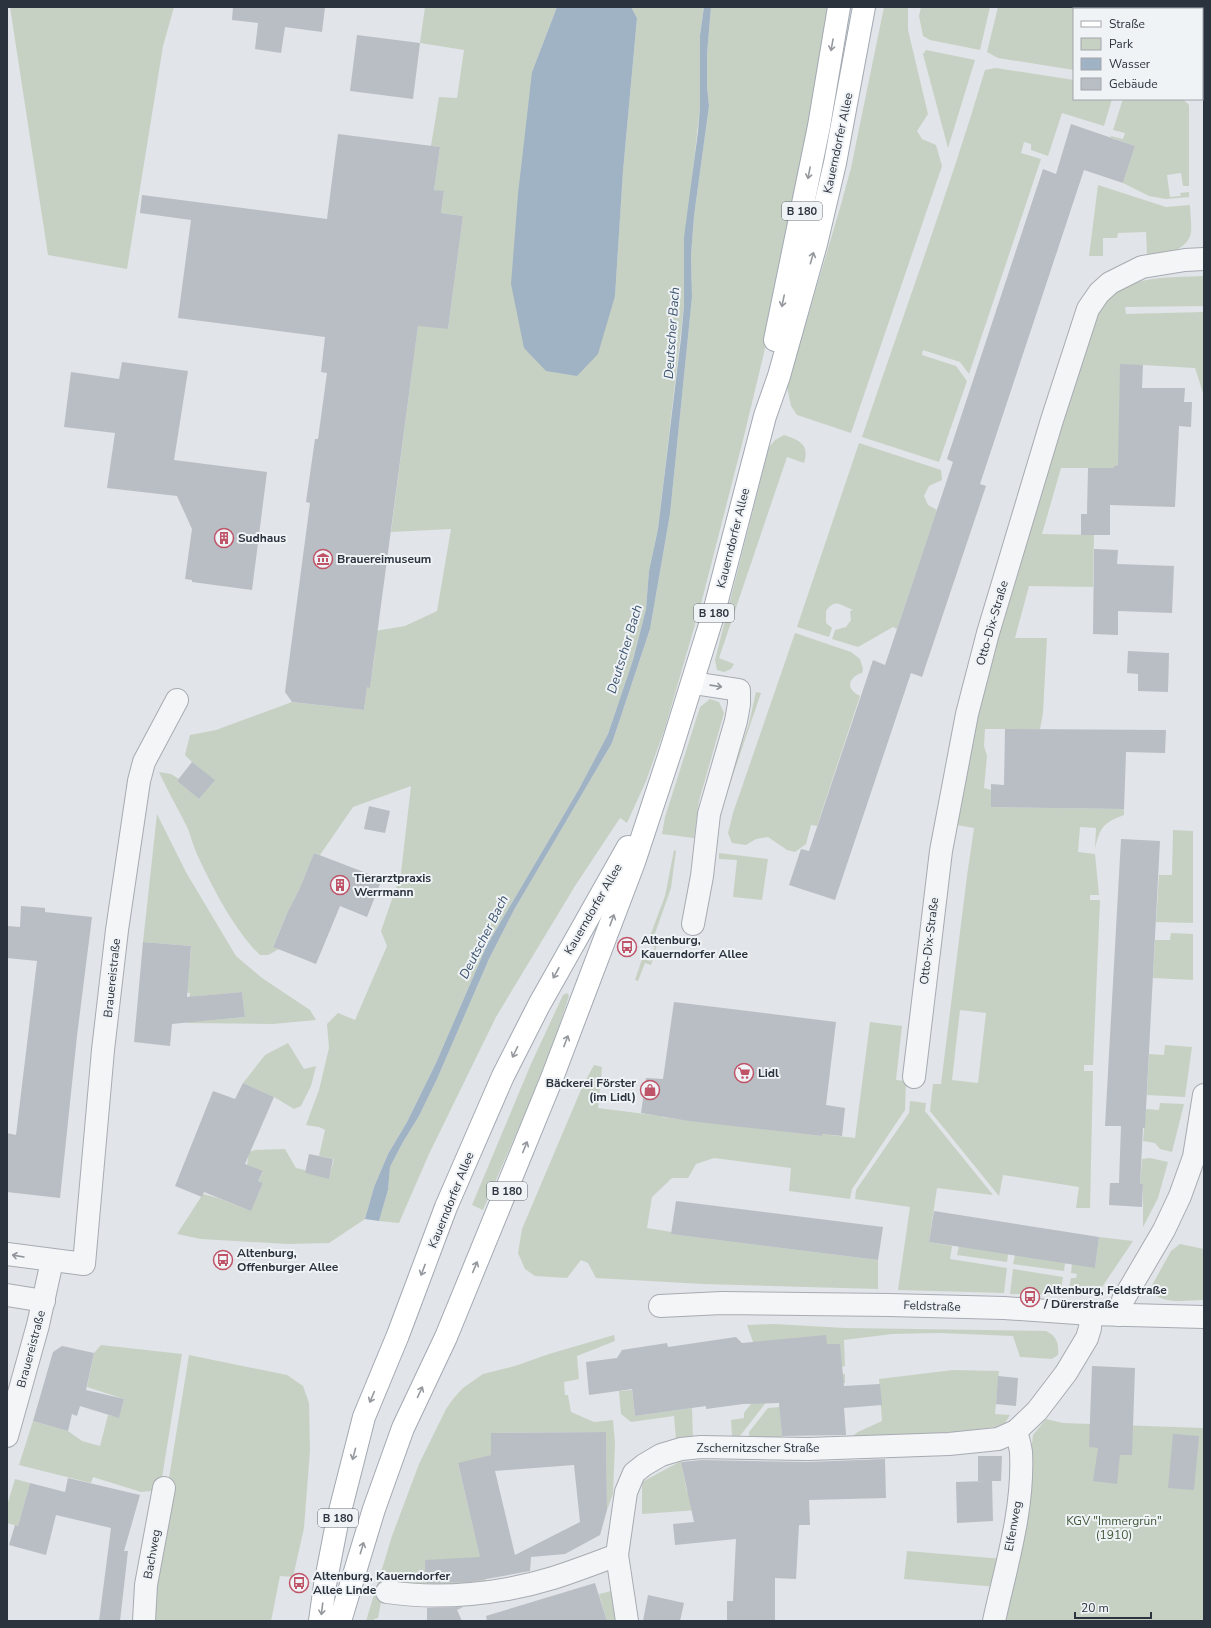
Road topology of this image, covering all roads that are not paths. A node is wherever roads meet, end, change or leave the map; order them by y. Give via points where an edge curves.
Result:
1 (839, 7) edge
2 (864, 7) edge
3 (1204, 259) edge
4 (765, 416) junction
5 (692, 683) junction
6 (177, 700) dead end
7 (652, 806) junction
8 (693, 924) dead end
9 (914, 1077) dead end
10 (1204, 1095) edge
11 (7, 1254) edge
12 (52, 1260) junction
13 (7, 1295) edge
14 (44, 1301) junction
15 (660, 1306) dead end
16 (1091, 1314) junction
17 (1119, 1315) junction
18 (1204, 1317) edge
19 (1016, 1431) junction
20 (7, 1436) edge
21 (164, 1488) dead end
22 (617, 1555) junction
23 (387, 1592) dead end
24 (144, 1621) edge
25 (320, 1621) edge
26 (340, 1621) edge
27 (627, 1621) edge
28 (994, 1621) edge

1 -> 4 main road, Kauerndorfer Allee / B 180 via 819,126 768,374
4 -> 2 main road, Kauerndorfer Allee / B 180 via 779,376 816,244 835,163
3 - 9 street, Otto-Dix-Straße via 1142,267 1110,283 1088,309 988,633 967,714 941,851
4 - 5 main road, Kauerndorfer Allee / B 180 via 714,612
5 - 7 main road, Kauerndorfer Allee / B 180
5 -> 8 street via 739,690 740,704 709,814
6 - 12 street, Brauereistraße via 144,762 139,781 117,930 103,1050 84,1264
7 -> 25 main road, Kauerndorfer Allee / B 180 via 539,1005 504,1076 452,1194 364,1417 337,1523
26 -> 7 main road, Kauerndorfer Allee / B 180 via 374,1509 403,1428 446,1337 552,1078 634,862
10 - 17 street via 1194,1157 1180,1196 1164,1230 1123,1300
12 -> 11 street
12 - 14 street, Brauereistraße
13 - 14 street
14 - 20 street, Brauereistraße
15 - 16 street, Feldstraße via 722,1303 889,1304
16 - 17 street, Feldstraße
16 - 19 street, Zschernitzscher Straße via 1087,1338 1066,1373 1037,1411
17 - 18 street, Feldstraße
19 - 22 street, Zschernitzscher Straße via 998,1438 949,1444 808,1449 701,1447 661,1455 634,1473 626,1492
19 - 28 street, Elfenweg via 1020,1450 1021,1482
21 - 24 street, Bachweg via 146,1586
22 - 23 street via 554,1578 504,1589 420,1596
22 - 27 street, Zschernitzscher Straße

